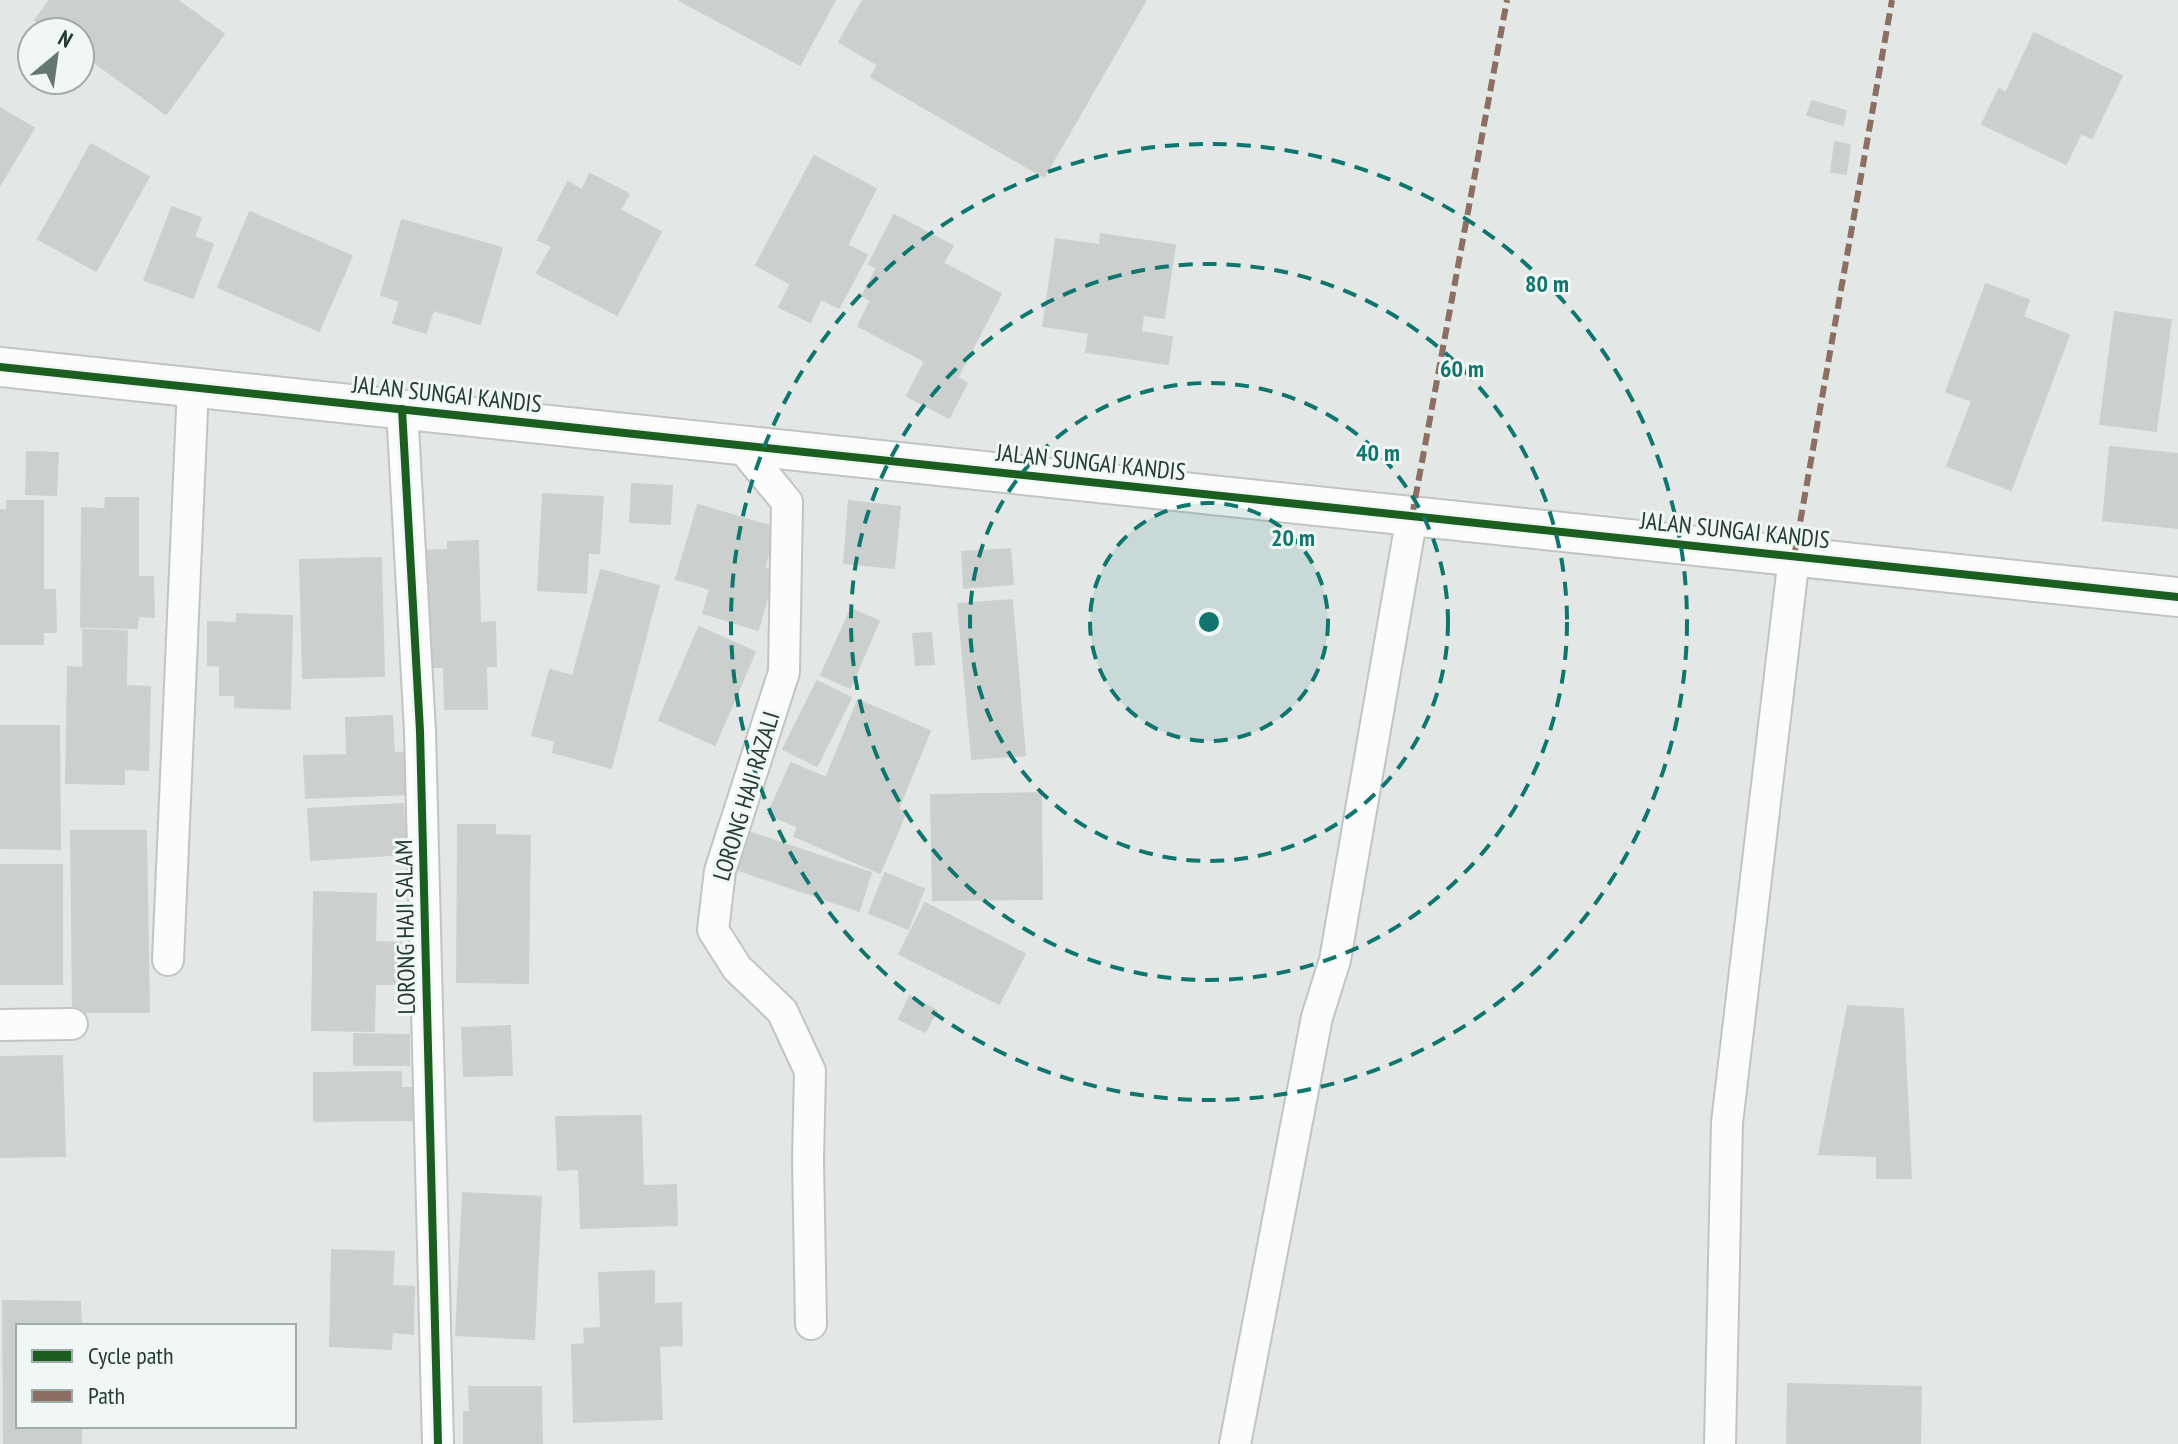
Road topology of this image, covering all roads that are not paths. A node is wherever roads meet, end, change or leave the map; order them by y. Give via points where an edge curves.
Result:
1 (0, 367) edge
2 (193, 387) junction
3 (402, 409) junction
4 (740, 445) junction
5 (1412, 516) junction
6 (1794, 557) junction
7 (2178, 597) edge
8 (168, 960) dead end
9 (72, 1024) dead end
10 (0, 1025) edge
11 (811, 1324) dead end
12 (438, 1444) edge
13 (1235, 1444) edge
14 (1720, 1444) edge

1 - 2 street, JALAN SUNGAI KANDIS
2 - 3 street, JALAN SUNGAI KANDIS
2 - 8 street
3 - 4 street, JALAN SUNGAI KANDIS
3 - 12 street, LORONG HAJI SALAM via 420,731
4 - 5 street, JALAN SUNGAI KANDIS
4 - 11 street, LORONG HAJI RAZALI via 787,502 784,672 720,871 713,930 737,968 782,1011 810,1071
5 - 6 street, JALAN SUNGAI KANDIS
5 - 13 street via 1335,960 1317,1017
6 - 7 street, JALAN SUNGAI KANDIS
6 - 14 street via 1727,1123
9 - 10 street

